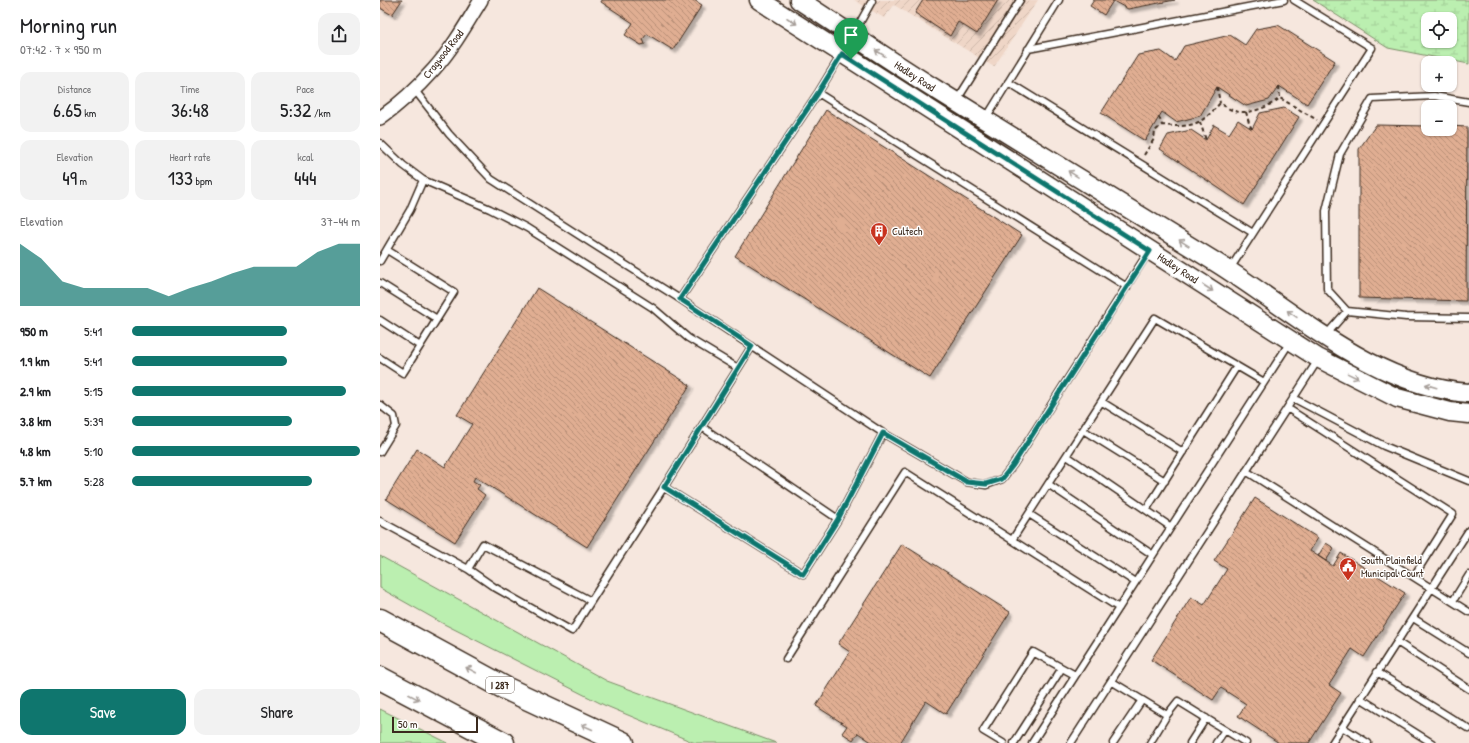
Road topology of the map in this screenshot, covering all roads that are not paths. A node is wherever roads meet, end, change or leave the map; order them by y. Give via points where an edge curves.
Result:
1 (481, 0) edge
2 (759, 0) edge
3 (799, 0) edge
4 (1020, 0) edge
5 (1059, 0) edge
6 (1284, 0) edge
7 (1294, 0) edge
8 (872, 1) dead end
9 (853, 35) junction
10 (1028, 49) junction
11 (842, 54) junction
12 (1008, 82) junction
13 (414, 89) junction
14 (818, 93) junction
15 (956, 101) junction
16 (1469, 102) edge
17 (380, 118) edge
18 (985, 119) junction
19 (380, 142) edge
20 (424, 180) junction
21 (1253, 233) junction
22 (387, 250) junction
23 (1150, 251) junction
24 (380, 261) edge
25 (1229, 271) junction
26 (380, 283) edge
27 (1126, 287) junction
28 (680, 299) junction
29 (1347, 311) junction
30 (1469, 318) edge
31 (437, 319) junction
32 (380, 320) edge
33 (1328, 339) junction
34 (1291, 341) junction
35 (420, 346) junction
36 (752, 346) junction
37 (380, 358) edge
38 (1318, 358) junction
39 (1237, 366) junction
40 (738, 368) junction
41 (1264, 382) junction
42 (1469, 393) edge
43 (1293, 398) junction
44 (1102, 402) junction
45 (380, 405) edge
46 (1287, 408) junction
47 (1469, 414) edge
48 (702, 427) junction
49 (1083, 430) junction
50 (883, 433) junction
51 (380, 452) edge
52 (1183, 452) junction
53 (1067, 456) junction
54 (1246, 471) junction
55 (1164, 481) junction
56 (1469, 481) edge
57 (1048, 484) junction
58 (664, 487) junction
59 (1146, 510) junction
60 (1029, 514) junction
61 (838, 519) junction
62 (380, 521) edge
63 (1170, 527) junction
64 (1469, 530) edge
65 (1012, 540) junction
66 (1153, 555) junction
67 (468, 569) junction
68 (1469, 575) edge
69 (1414, 576) junction
70 (1136, 582) junction
71 (1432, 588) junction
72 (591, 601) junction
73 (1452, 601) junction
74 (1119, 608) junction
75 (1469, 612) edge
76 (1412, 618) junction
77 (380, 620) edge
78 (1396, 642) junction
79 (1469, 653) edge
80 (786, 658) dead end
81 (1062, 668) junction
82 (1377, 672) junction
83 (1075, 675) junction
84 (380, 678) edge
85 (1110, 681) junction
86 (1469, 689) edge
87 (1360, 698) junction
88 (1142, 700) junction
89 (1167, 715) junction
90 (1206, 718) junction
91 (1342, 727) junction
92 (1469, 729) edge
93 (1225, 730) junction
94 (503, 743) edge
95 (623, 743) edge
96 (1003, 743) edge
97 (1014, 743) edge
98 (1032, 743) edge
99 (1071, 743) edge
100 (1113, 743) edge
101 (1150, 743) edge
102 (1190, 743) edge
103 (1216, 743) edge
104 (1246, 743) edge
105 (1332, 743) edge
106 (1368, 743) edge
107 (1432, 743) edge

1 - 13 street, Cragwood Road via 435,68
2 -> 11 main road, Hadley Road
3 - 9 main road, Hadley Road
4 - 15 lane
5 - 10 lane
6 - 10 lane
7 - 21 lane via 1372,48
8 - 9 lane
15 -> 9 main road, Hadley Road
10 - 12 lane
11 - 14 lane
11 - 23 main road, Hadley Road
12 - 18 lane
12 - 21 lane
13 - 17 street, Cragwood Road
13 - 28 lane via 449,134 491,178
14 - 27 lane
14 - 28 lane
15 - 18 main road, Hadley Road
16 - 29 lane via 1434,96 1372,99 1340,154 1326,211 1327,289
25 -> 18 main road, Hadley Road
19 - 20 lane via 403,165
20 - 22 lane
20 - 40 lane via 527,228 653,308 688,338
21 - 25 lane
22 - 24 lane
22 - 31 lane via 454,292
23 - 27 lane
23 -> 34 main road, Hadley Road
33 -> 25 main road, Hadley Road
26 - 31 lane
27 - 50 lane via 1002,479 986,484 967,482
28 - 36 lane
29 - 30 lane via 1406,317
29 - 33 lane
31 - 35 lane
32 - 35 lane
33 - 38 main road
42 -> 33 main road, Hadley Road via 1452,392 1386,371
34 - 38 main road, Hadley Road
34 - 41 lane
35 - 37 lane via 403,373
36 - 40 lane
36 - 50 lane
38 - 43 lane
38 -> 47 main road, Hadley Road via 1398,398 1450,412
39 - 41 lane
39 - 44 lane via 1156,318
39 - 52 lane
40 - 48 lane
41 - 63 lane
43 - 46 lane
43 - 56 lane via 1384,446
44 - 49 lane
44 - 52 lane
45 - 51 lane via 394,416 396,426
46 - 54 lane
46 - 69 lane via 1453,514
48 - 58 lane
48 - 61 lane
49 - 53 lane
49 - 55 lane
50 - 61 lane
52 - 55 lane
53 - 57 lane
53 - 59 lane
54 - 69 lane
54 - 85 lane
55 - 59 lane
57 - 60 lane
57 - 66 lane
58 - 61 lane via 803,574
58 - 72 lane
59 - 63 lane
60 - 65 lane
60 - 70 lane
62 - 67 lane
63 - 66 lane
64 - 71 lane
65 - 74 lane
65 - 80 lane via 905,472
66 - 70 lane
67 - 72 lane via 483,544
67 - 72 lane via 494,587 572,631
68 - 73 lane
69 - 71 lane
70 - 74 lane
71 - 73 lane
71 - 76 lane
73 - 75 lane
74 - 83 lane
76 - 78 lane
76 - 79 lane
95 -> 77 highway, I 287 via 505,688
78 - 82 lane
78 - 86 lane
81 - 83 lane
81 - 96 lane via 1033,652 983,731
81 - 97 lane
82 - 87 lane
82 - 92 lane
83 - 98 lane
84 -> 94 highway
85 - 88 lane
85 - 99 lane
87 - 91 lane
87 - 107 lane
88 - 89 lane
88 - 100 lane
89 - 90 lane via 1178,701
89 - 101 lane
90 - 93 lane
90 - 102 lane
91 - 105 lane
91 - 106 lane
93 - 103 lane
93 - 104 lane

